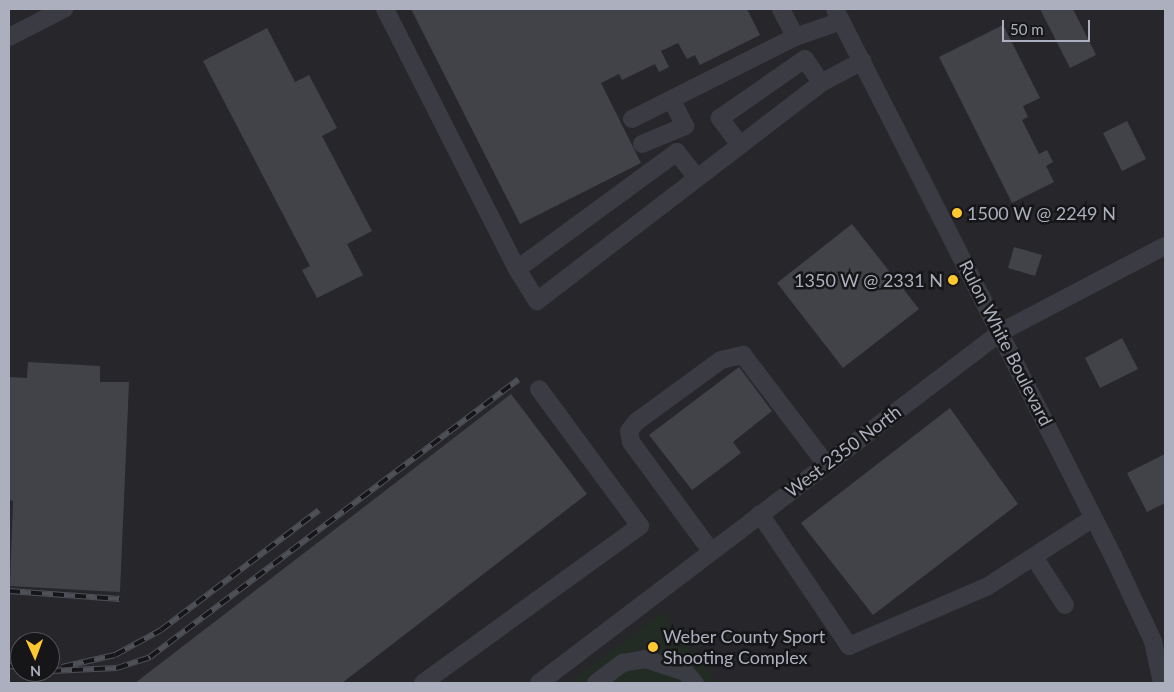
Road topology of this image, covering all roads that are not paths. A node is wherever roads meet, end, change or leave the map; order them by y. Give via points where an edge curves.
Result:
1 (64, 9) edge
2 (385, 9) edge
3 (781, 9) edge
4 (838, 15) edge
5 (9, 37) edge
6 (795, 37) junction
7 (862, 61) junction
8 (821, 83) junction
9 (672, 101) junction
10 (632, 120) dead end
11 (642, 144) dead end
12 (740, 145) junction
13 (697, 178) junction
14 (1165, 246) edge
15 (518, 269) junction
16 (1000, 332) junction
17 (539, 389) dead end
18 (826, 464) junction
19 (760, 514) junction
20 (1093, 518) junction
21 (712, 551) junction
22 (1034, 557) junction
23 (1065, 604) dead end
24 (423, 683) edge
25 (539, 683) edge
26 (596, 683) edge
27 (695, 683) edge
28 (1162, 683) edge

1 - 5 street
2 - 15 street
3 - 6 street
4 - 6 street
4 - 7 street, Rulon White Boulevard
6 - 9 street
7 - 8 street
7 - 16 street, Rulon White Boulevard
8 - 12 street
8 - 12 street via 805,59 720,118
9 - 10 street
9 - 11 street via 685,126
12 - 13 street
13 - 15 street via 677,152
13 - 15 street via 537,301
14 - 16 street, West 2350 North
16 - 18 street, West 2350 North
16 - 20 street, Rulon White Boulevard
17 - 24 street via 640,526
18 - 19 street, West 2350 North
18 - 21 street via 744,355 721,360 636,422 629,431 631,442
19 - 21 street, West 2350 North
19 - 22 street via 849,646 930,614
20 - 22 street
20 - 28 street, Rulon White Boulevard via 1153,641
21 - 25 street, West 2350 North
22 - 23 street
26 - 27 street via 623,663 645,659 685,672

